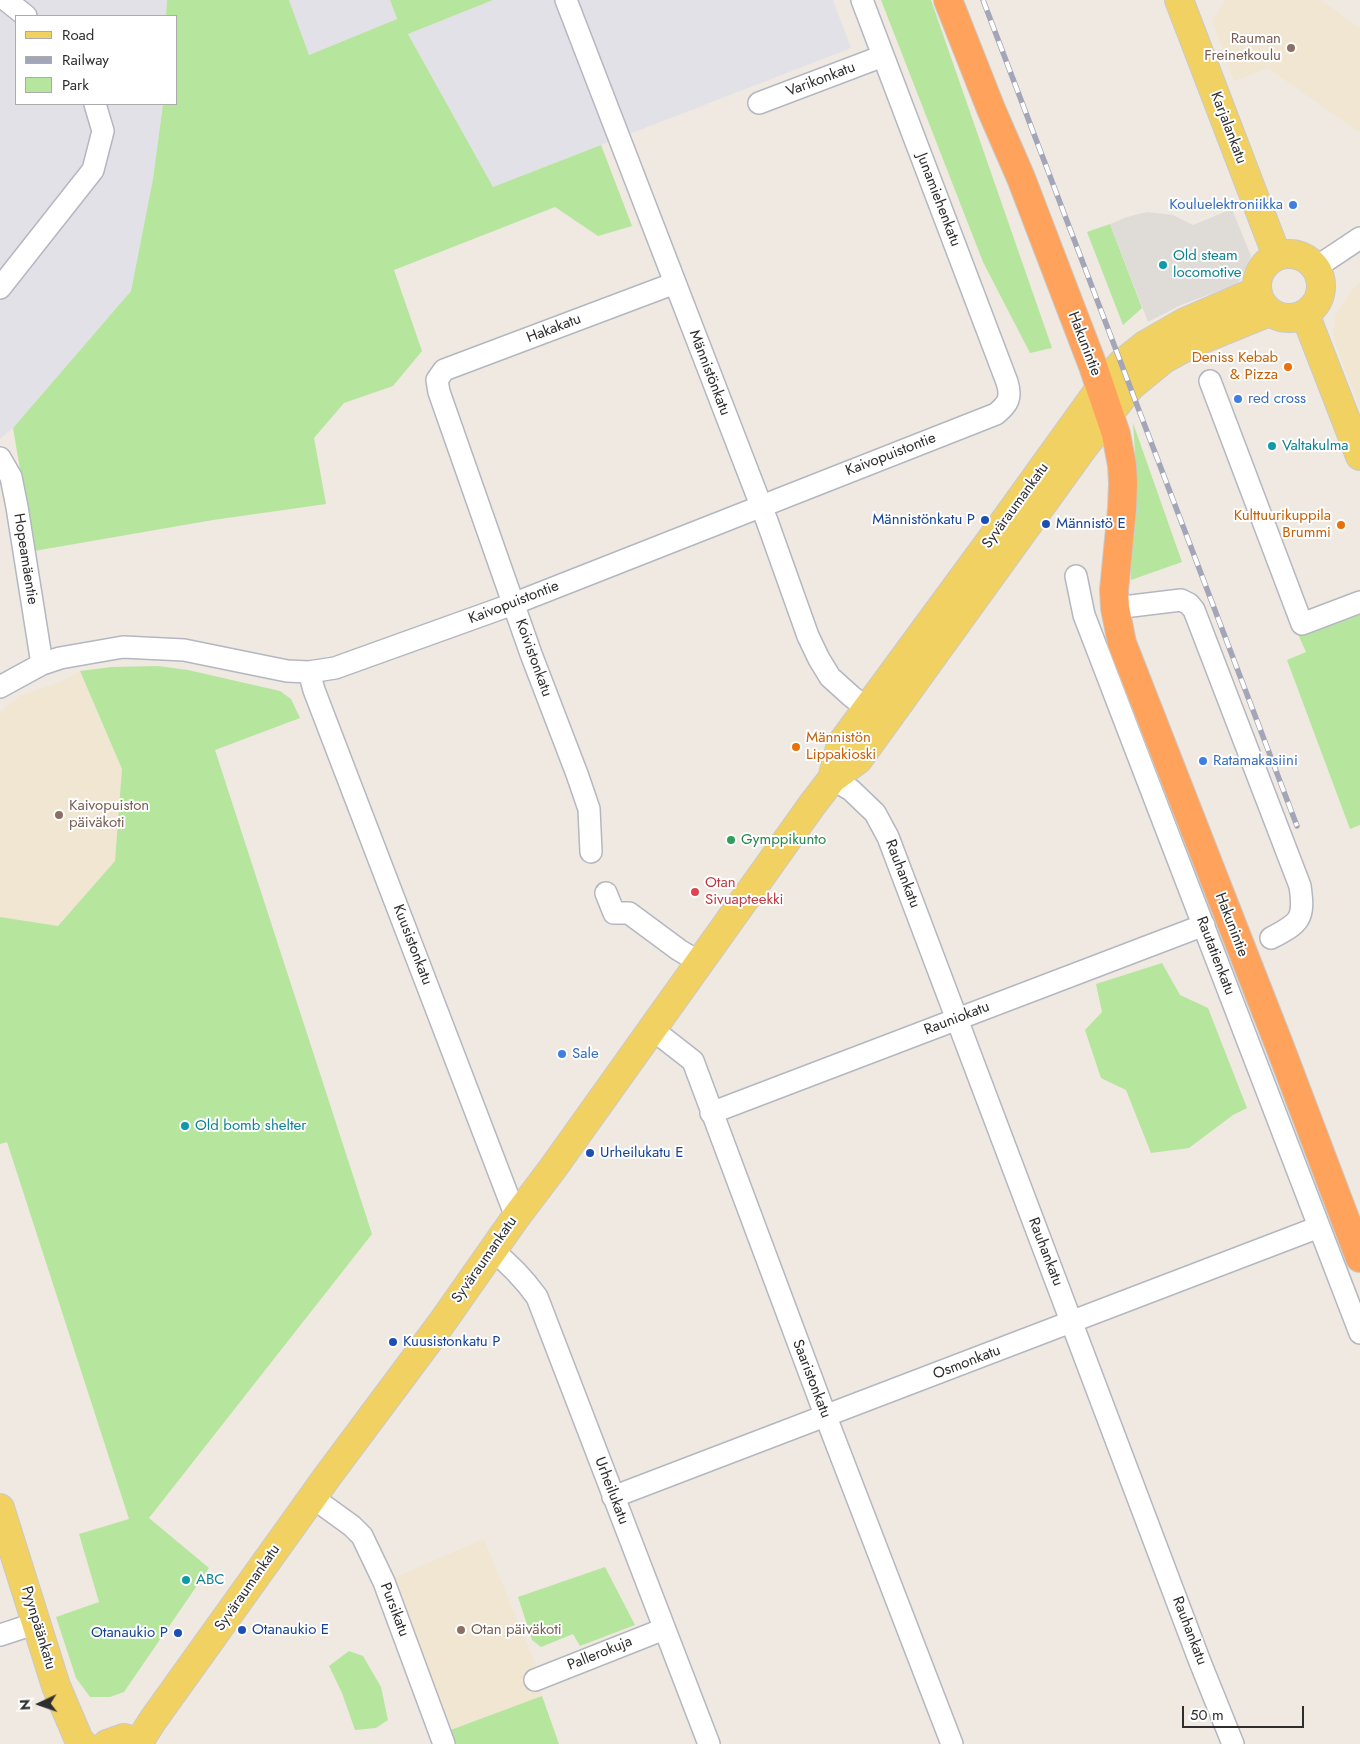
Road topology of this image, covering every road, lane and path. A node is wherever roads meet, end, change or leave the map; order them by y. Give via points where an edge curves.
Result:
1 (6, 0) edge
2 (566, 0) edge
3 (862, 0) edge
4 (948, 0) edge
5 (1179, 0) edge
6 (25, 15) edge
7 (883, 56) junction
8 (759, 103) dead end
9 (95, 105) edge
10 (1360, 238) edge
11 (1277, 256) junction
12 (1315, 268) junction
13 (675, 283) junction
14 (0, 288) edge
15 (1263, 301) junction
16 (1305, 314) junction
17 (437, 380) joint
18 (1210, 380) dead end
19 (1008, 401) joint
20 (1100, 408) junction
21 (1360, 456) edge
22 (0, 458) edge
23 (761, 506) junction
24 (1076, 576) dead end
25 (1114, 599) junction
26 (1360, 602) edge
27 (513, 604) junction
28 (42, 664) junction
29 (309, 672) junction
30 (0, 686) edge
31 (875, 716) junction
32 (832, 778) junction
33 (591, 852) dead end
34 (606, 893) dead end
35 (1204, 924) junction
36 (1271, 938) dead end
37 (699, 962) junction
38 (957, 1019) junction
39 (652, 1029) junction
40 (711, 1113) junction
41 (516, 1217) junction
42 (1319, 1226) junction
43 (493, 1251) junction
44 (1360, 1258) edge
45 (1072, 1322) junction
46 (1360, 1333) edge
47 (826, 1417) junction
48 (312, 1497) junction
49 (613, 1497) junction
50 (0, 1508) edge
51 (37, 1623) junction
52 (664, 1629) junction
53 (0, 1635) edge
54 (535, 1680) dead end
55 (140, 1743) edge
56 (82, 1744) edge
57 (107, 1744) edge
58 (444, 1744) edge
59 (709, 1744) edge
60 (952, 1744) edge
61 (1233, 1744) edge

1 - 6 street
2 - 13 street, Männistönkatu
3 - 7 street, Junamiehenkatu
4 - 20 highway, Hakunintie via 1021,178
5 - 11 main road, Karjalankatu
7 - 8 street, Varikonkatu
7 - 19 street, Junamiehenkatu via 1007,382 1010,391
9 - 14 street via 103,131 93,170
10 - 12 street
11 - 12 main road via 1300,256
11 - 15 main road via 1268,262 1258,277
12 - 16 main road via 1320,290 1314,306
13 - 17 street, Hakakatu via 444,370
13 - 23 street, Männistönkatu
15 - 16 main road via 1275,315 1293,318
15 - 20 main road, Syväraumankatu via 1164,359
16 - 21 main road
17 - 27 street, Koivistonkatu
18 - 26 street via 1302,624
19 - 23 street, Kaivopuistontie via 996,414
20 - 25 highway, Hakunintie via 1120,454 1123,483
20 - 31 main road, Syväraumankatu via 996,533
22 - 28 street, Hopeamäentie via 11,477
23 - 27 street, Kaivopuistontie
23 - 31 street, Männistönkatu via 819,659 830,677
24 - 35 street, Rautatienkatu via 1084,615
25 - 36 street via 1181,600 1194,610 1300,886 1300,917 1291,928
25 - 44 highway, Hakunintie via 1122,643
27 - 29 street, Kaivopuistontie via 360,660
27 - 33 street, Koivistonkatu via 577,774 588,809
28 - 29 street, Kaivopuistontie via 123,647 148,647 184,650 287,672
28 - 30 street, Kaivopuistontie
29 - 41 street, Kuusistonkatu
31 - 32 main road, Syväraumankatu via 858,760
32 - 37 main road, Syväraumankatu
32 - 38 street, Rauhankatu via 852,790 875,813 888,837
34 - 37 street via 614,913 629,913
35 - 38 street, Rauniokatu
35 - 42 street, Rautatienkatu
37 - 39 main road, Syväraumankatu
38 - 40 street, Rauniokatu
38 - 45 street, Rauhankatu
39 - 40 street, Saaristonkatu via 693,1062
39 - 41 main road, Syväraumankatu
40 - 47 street, Saaristonkatu
41 - 43 main road, Syväraumankatu
42 - 45 street, Osmonkatu
42 - 46 street, Rautatienkatu
43 - 48 main road, Syväraumankatu
43 - 49 street, Urheilukatu via 510,1264 537,1297
45 - 47 street, Osmonkatu
45 - 61 street, Rauhankatu
47 - 49 street, Osmonkatu
47 - 60 street, Saaristonkatu
48 - 55 main road, Syväraumankatu via 153,1720
48 - 58 street, Pursikatu via 362,1536 384,1582
49 - 52 street, Urheilukatu
50 - 51 main road, Pyynpäänkatu
51 - 53 street
51 - 56 main road, Pyynpäänkatu via 56,1686
52 - 54 street, Pallerokuja
52 - 59 street, Urheilukatu
55 - 57 main road via 124,1738

